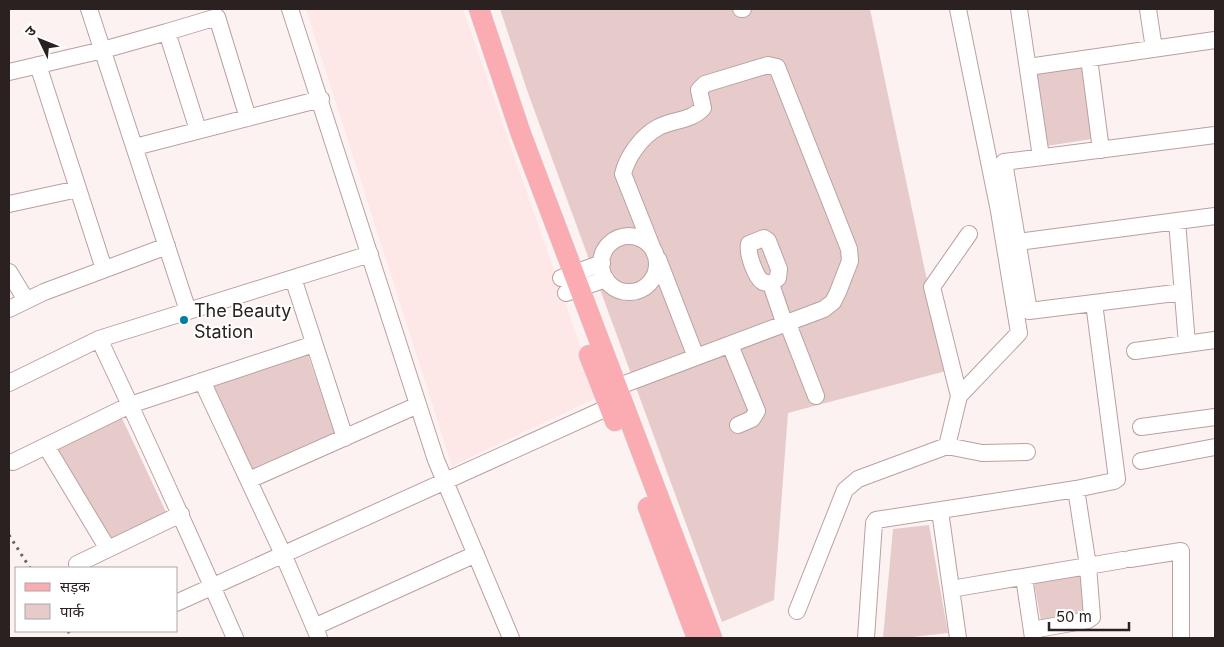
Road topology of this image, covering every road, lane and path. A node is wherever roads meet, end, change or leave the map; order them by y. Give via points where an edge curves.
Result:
1 (89, 9) edge
2 (290, 9) edge
3 (467, 9) edge
4 (479, 9) edge
5 (958, 9) edge
6 (1018, 9) edge
7 (1148, 9) edge
8 (168, 32) junction
9 (1215, 40) edge
10 (1154, 49) junction
11 (103, 50) junction
12 (1089, 58) junction
13 (38, 65) junction
14 (1028, 67) junction
15 (9, 72) edge
16 (321, 99) junction
17 (248, 118) junction
18 (198, 130) junction
19 (1215, 135) edge
20 (134, 147) junction
21 (1100, 150) junction
22 (1042, 157) junction
23 (78, 189) junction
24 (9, 204) edge
25 (1215, 216) edge
26 (1177, 222) junction
27 (969, 234) dead end
28 (1018, 242) junction
29 (167, 246) junction
30 (654, 252) junction
31 (370, 254) junction
32 (104, 269) junction
33 (604, 271) junction
34 (9, 272) edge
35 (293, 278) junction
36 (569, 283) junction
37 (771, 284) dead end
38 (1183, 292) junction
39 (26, 300) junction
40 (1094, 303) junction
41 (9, 309) edge
42 (188, 311) junction
43 (787, 324) junction
44 (99, 339) junction
45 (1215, 340) edge
46 (314, 344) junction
47 (1187, 344) junction
48 (730, 345) junction
49 (1135, 351) dead end
50 (696, 357) junction
51 (202, 381) junction
52 (9, 383) edge
53 (816, 396) dead end
54 (959, 396) junction
55 (612, 397) junction
56 (130, 405) junction
57 (418, 405) junction
58 (1215, 417) edge
59 (738, 425) dead end
60 (1141, 427) dead end
61 (345, 438) junction
62 (46, 446) junction
63 (947, 446) junction
64 (1215, 447) edge
65 (1028, 452) dead end
66 (1141, 461) dead end
67 (13, 462) dead end
68 (249, 480) junction
69 (445, 481) junction
70 (1076, 490) junction
71 (940, 511) junction
72 (181, 514) junction
73 (108, 549) junction
74 (284, 554) junction
75 (476, 554) junction
76 (77, 564) dead end
77 (1088, 566) junction
78 (1024, 577) junction
79 (211, 588) junction
80 (951, 589) junction
81 (178, 602) edge
82 (797, 610) dead end
83 (316, 633) edge
84 (1032, 634) edge
85 (235, 638) edge
86 (510, 638) edge
87 (697, 638) edge
88 (712, 638) edge
89 (866, 638) edge
90 (958, 638) edge
91 (1181, 638) edge

1 - 11 street
2 - 16 street
3 - 36 main road
4 - 36 main road
5 - 54 street via 999,211 1019,333
6 - 14 street
7 - 10 street
8 - 11 street
8 - 17 street via 217,17
8 - 18 street
9 - 10 street
10 - 12 street
11 - 13 street
11 - 20 street
12 - 14 street
12 - 21 street
13 - 15 street
13 - 23 street
14 - 22 street
16 - 17 street
16 - 31 street
17 - 18 street
18 - 20 street
19 - 21 street
20 - 29 street
21 - 22 street
22 - 28 street via 1004,162
23 - 24 street
23 - 32 street
25 - 26 street
26 - 28 street
26 - 38 street
27 - 54 street via 932,287
28 - 40 street via 1030,311
29 - 32 street
29 - 42 street
30 - 33 street via 636,237 617,239 605,251
30 - 33 street via 655,275 643,288 626,292 617,289
30 - 43 street via 623,174 626,163 638,145 657,128 696,116 703,108 699,90 705,84 768,65 777,67 850,261 833,302
30 - 50 street
31 - 35 street
31 - 57 street
32 - 39 street
33 - 36 street
34 - 39 street
35 - 42 street
35 - 46 street
36 - 55 main road
37 - 43 street
38 - 40 street
38 - 47 street
39 - 41 street
40 - 70 street via 1118,476 1114,481
42 - 44 street
43 - 48 street
43 - 53 street
44 - 52 street
44 - 56 street
45 - 47 street
46 - 51 street
46 - 61 street
47 - 49 street
48 - 50 street
48 - 59 street via 757,410 752,419
50 - 55 street
51 - 56 street
51 - 68 street
54 - 63 street
55 - 69 street
55 - 87 main road
55 - 88 main road
56 - 62 street
56 - 72 street
57 - 61 street
57 - 69 street
58 - 60 street
61 - 68 street
62 - 67 street
62 - 73 street
63 - 65 street via 982,453
63 - 82 street via 858,478 845,490
64 - 66 street
68 - 74 street
69 - 74 street
69 - 75 street
70 - 71 street
70 - 77 street
71 - 80 street
71 - 89 street via 874,521
72 - 73 street
72 - 79 street
73 - 76 street
74 - 79 street
74 - 83 street
75 - 83 street
75 - 86 street
77 - 78 street
77 - 84 street via 1090,619
77 - 91 street via 1181,551
78 - 80 street
78 - 84 street
79 - 81 street
79 - 85 street
80 - 90 street

